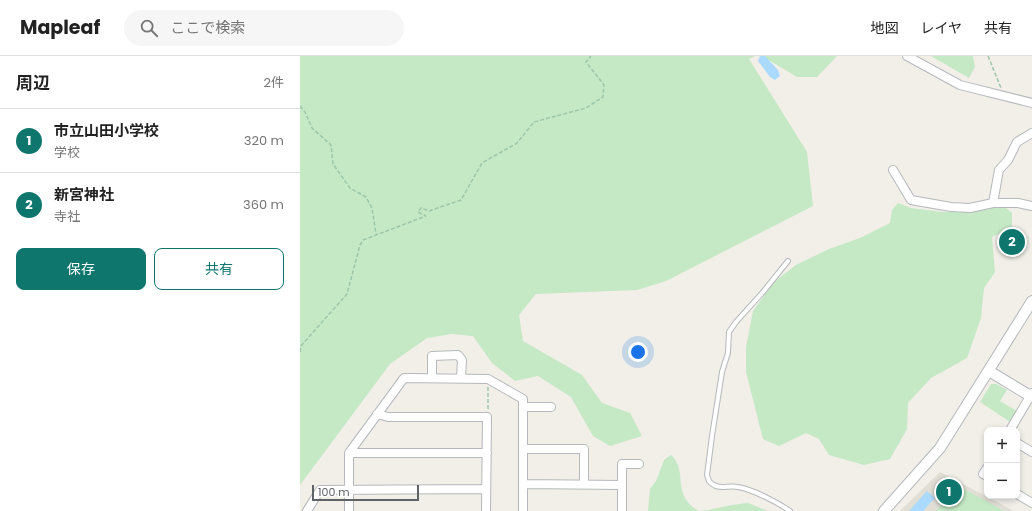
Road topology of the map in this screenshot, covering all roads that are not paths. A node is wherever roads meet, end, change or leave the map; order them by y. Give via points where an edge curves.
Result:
1 (907, 56) edge
2 (1032, 103) edge
3 (1032, 133) edge
4 (893, 170) dead end
5 (993, 202) junction
6 (1032, 206) edge
7 (788, 261) dead end
8 (1032, 301) edge
9 (988, 371) junction
10 (432, 378) junction
11 (461, 378) junction
12 (1031, 395) edge
13 (523, 407) junction
14 (551, 407) dead end
15 (377, 414) junction
16 (1012, 427) edge
17 (1020, 445) edge
18 (523, 448) junction
19 (1032, 452) edge
20 (349, 453) junction
21 (486, 453) junction
22 (639, 464) dead end
23 (523, 484) junction
24 (584, 484) junction
25 (622, 485) junction
26 (349, 490) junction
27 (486, 490) junction
28 (1020, 496) edge
29 (1032, 503) edge
30 (308, 511) edge
31 (349, 511) edge
32 (486, 511) edge
33 (523, 511) edge
34 (622, 511) edge
35 (790, 511) edge
36 (884, 511) edge

1 - 2 street via 960,85
3 - 5 street via 1017,142 1000,170
4 - 5 street via 911,200 970,208
5 - 6 street via 1018,202
7 - 35 lane via 729,332 728,353 722,372 707,475 709,481 717,488 738,487
8 - 9 street
9 - 12 street
9 - 36 street via 940,448
10 - 11 street
10 - 11 street via 432,356 458,355 462,360
10 - 15 street via 404,378
11 - 13 street via 488,378 523,399
12 - 16 street
13 - 14 street
13 - 18 street
15 - 20 street
15 - 21 street via 388,417 487,417
17 - 19 street
18 - 23 street
18 - 24 street via 584,449
20 - 21 street
20 - 26 street
21 - 27 street
22 - 25 street via 622,464
23 - 24 street
23 - 33 street
24 - 25 street
25 - 34 street
26 - 27 street
26 - 30 street via 320,490
26 - 31 street
27 - 32 street
28 - 29 street

